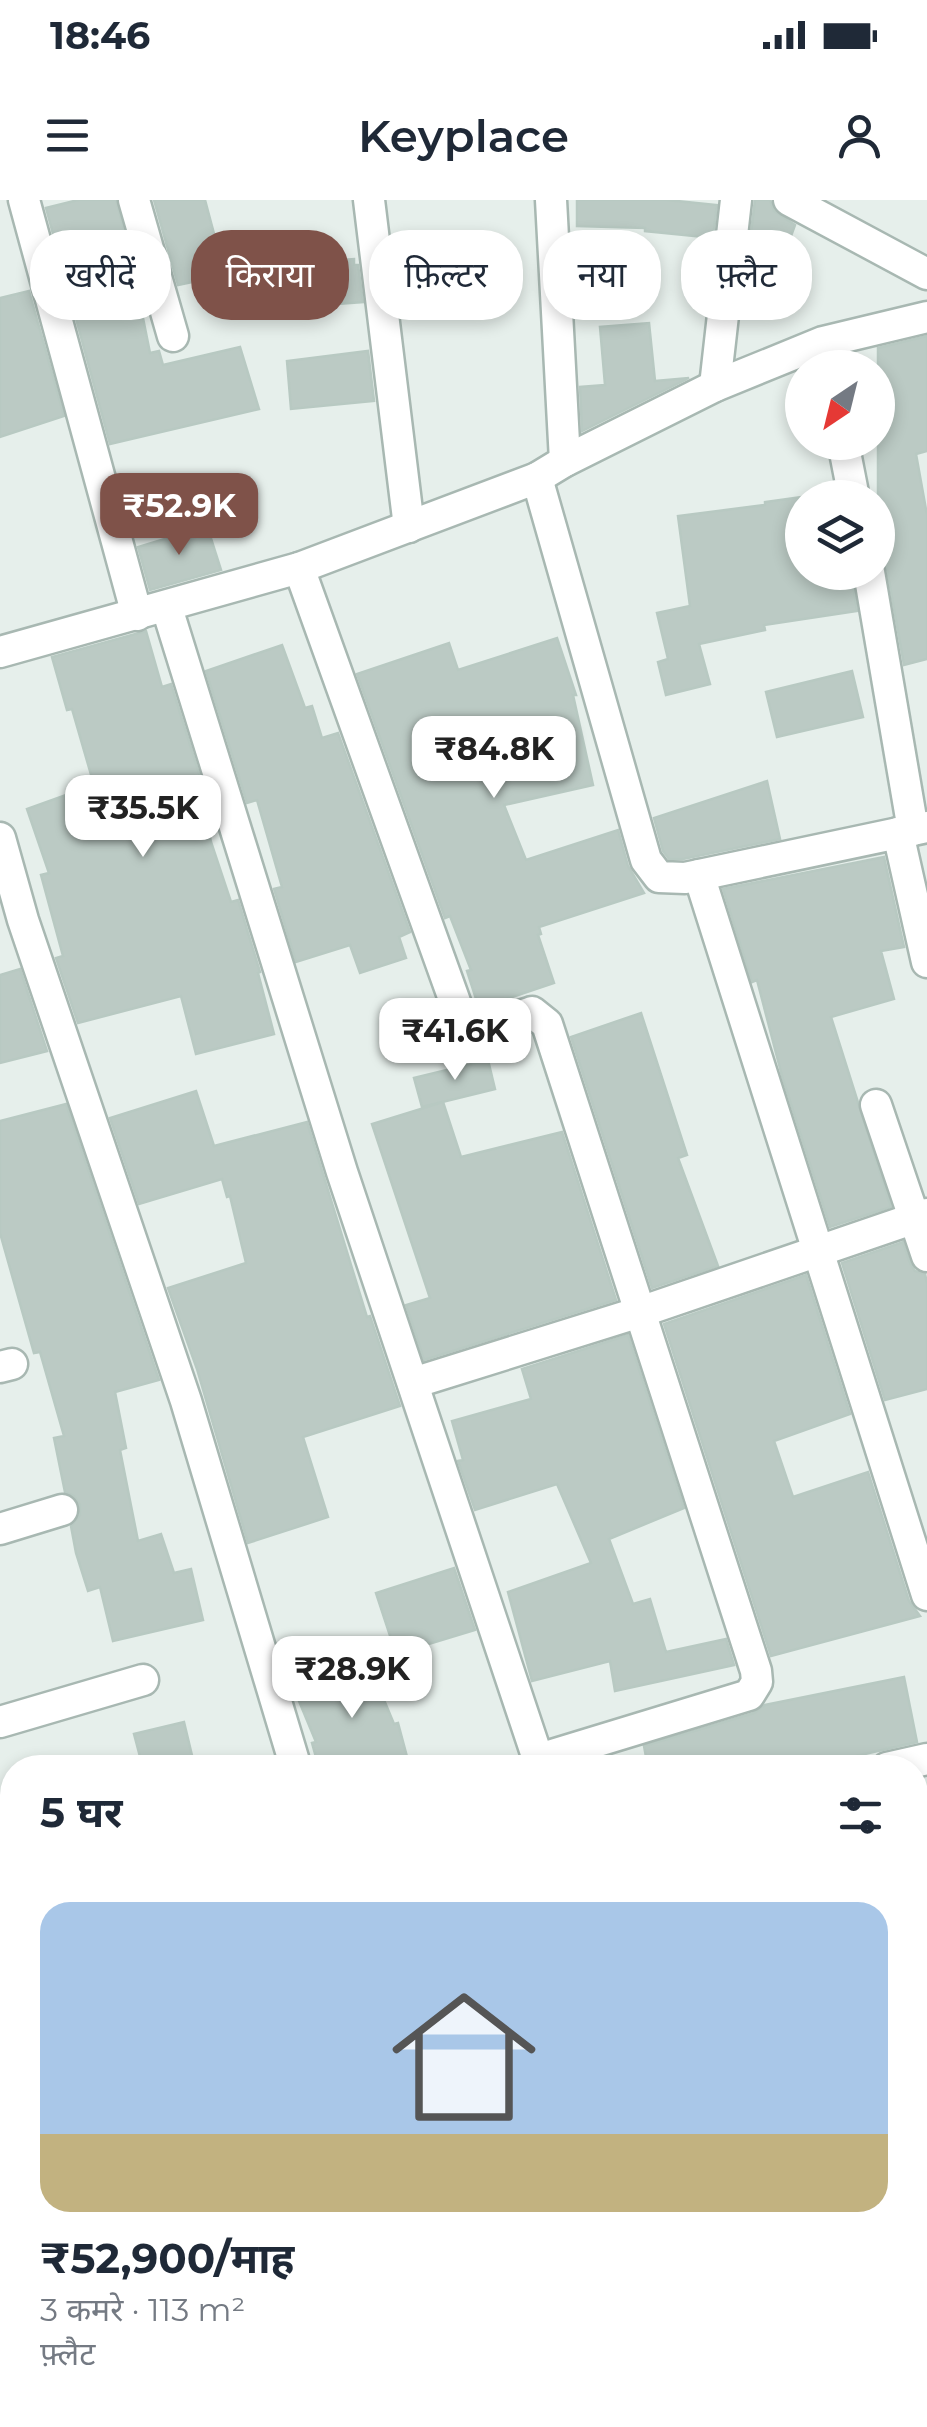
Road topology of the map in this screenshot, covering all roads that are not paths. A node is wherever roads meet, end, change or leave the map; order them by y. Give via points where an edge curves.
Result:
1 (24, 200) edge
2 (134, 200) edge
3 (370, 200) edge
4 (552, 200) edge
5 (736, 200) edge
6 (789, 200) edge
7 (927, 274) edge
8 (927, 316) edge
9 (174, 336) dead end
10 (839, 350) edge
11 (785, 366) edge
12 (715, 386) junction
13 (565, 460) junction
14 (537, 478) junction
15 (409, 528) junction
16 (299, 568) junction
17 (872, 590) edge
18 (167, 608) junction
19 (137, 614) junction
20 (0, 652) edge
21 (913, 830) edge
22 (0, 838) edge
23 (699, 875) junction
24 (927, 962) edge
25 (876, 1105) dead end
26 (921, 1216) edge
27 (816, 1251) junction
28 (927, 1256) edge
29 (640, 1312) junction
30 (414, 1383) junction
31 (62, 1510) dead end
32 (0, 1529) edge
33 (927, 1595) edge
34 (143, 1680) dead end
35 (0, 1722) edge
36 (292, 1755) edge
37 (537, 1755) edge
38 (565, 1755) edge

1 - 19 street
2 - 9 street
3 - 15 street
4 - 13 street
5 - 12 street
6 - 7 street
8 - 10 street
11 - 12 street
12 - 13 street
13 - 14 street
14 - 15 street
14 - 23 street via 646,860 670,880
15 - 16 street
16 - 18 street
16 - 29 street via 459,1013 479,1028 532,1012 547,1024
17 - 21 street
18 - 19 street
18 - 30 street
19 - 20 street
21 - 23 street
21 - 24 street
22 - 36 street via 186,1401
23 - 27 street
25 - 26 street
26 - 27 street
26 - 28 street
27 - 29 street
27 - 33 street
29 - 30 street
29 - 38 street via 757,1682 749,1696
30 - 37 street
31 - 32 street
34 - 35 street

